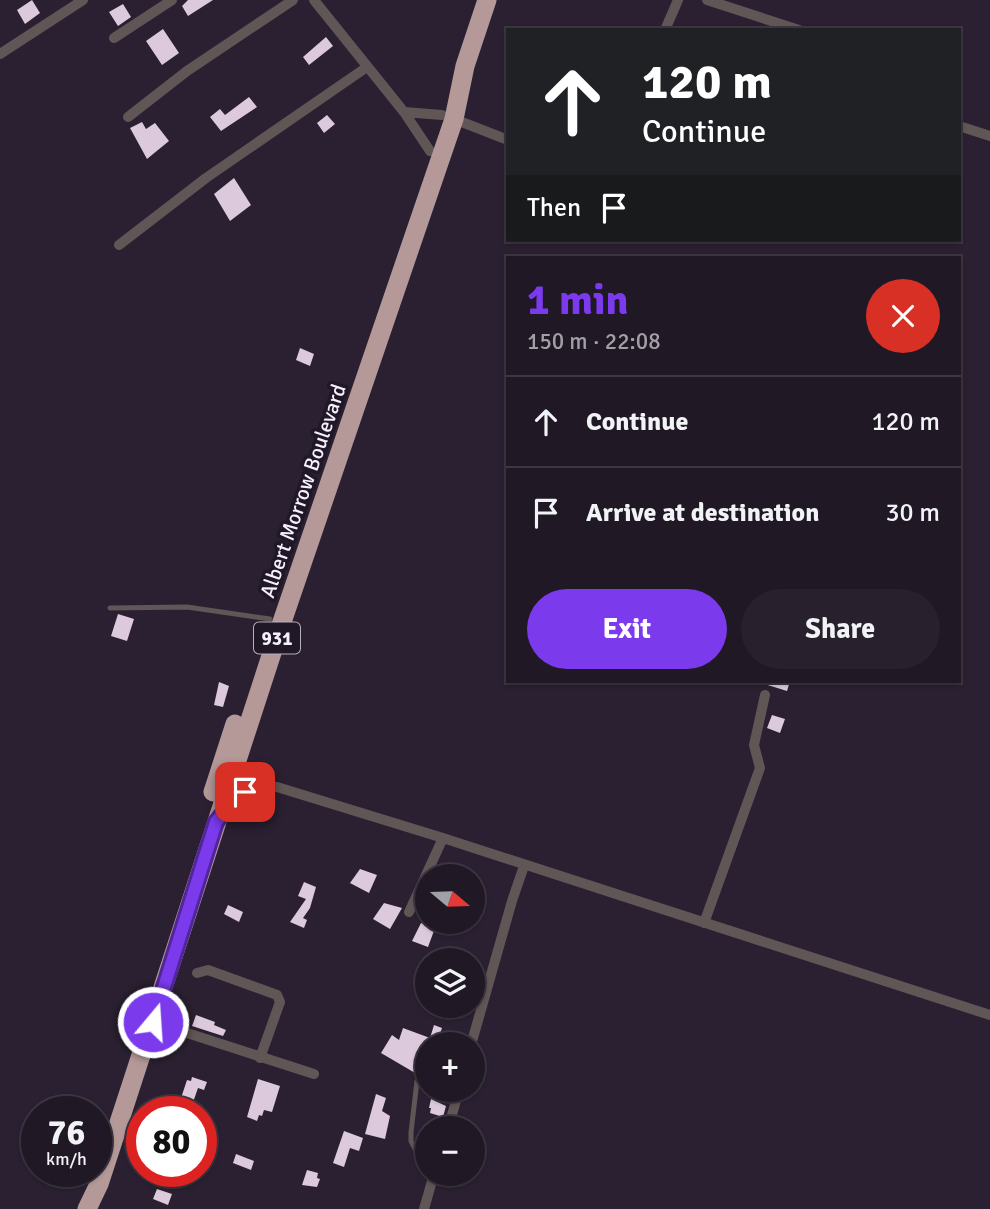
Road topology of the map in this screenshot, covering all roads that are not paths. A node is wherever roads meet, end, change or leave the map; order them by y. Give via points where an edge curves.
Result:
1 (83, 0) edge
2 (173, 0) edge
3 (293, 0) edge
4 (314, 0) edge
5 (487, 0) edge
6 (678, 0) edge
7 (707, 0) edge
8 (667, 28) edge
9 (793, 28) edge
10 (114, 38) dead end
11 (0, 54) edge
12 (367, 67) junction
13 (404, 113) junction
14 (128, 117) dead end
15 (448, 117) junction
16 (961, 127) edge
17 (990, 136) edge
18 (506, 139) edge
19 (430, 151) junction
20 (119, 245) dead end
21 (110, 608) dead end
22 (270, 619) junction
23 (765, 695) dead end
24 (236, 764) junction
25 (252, 788) junction
26 (216, 822) junction
27 (443, 838) junction
28 (524, 866) junction
29 (409, 912) dead end
30 (704, 923) junction
31 (197, 973) dead end
32 (487, 989) joint
33 (990, 1015) edge
34 (153, 1022) junction
35 (475, 1032) edge
36 (260, 1058) junction
37 (314, 1074) dead end
38 (415, 1101) edge
39 (112, 1103) edge
40 (415, 1150) edge
41 (431, 1186) edge
42 (87, 1187) edge
43 (84, 1209) edge
44 (424, 1209) edge

1 - 11 street
2 - 10 street
3 - 14 street
4 - 12 street
5 - 15 highway, Albert Morrow Boulevard / 931
6 - 8 street
7 - 9 street
12 - 13 street
12 - 20 street via 206,178
13 - 15 street
13 - 19 street
15 - 18 street
15 - 19 highway, Albert Morrow Boulevard / 931
15 - 24 highway, Albert Morrow Boulevard / 931
16 - 17 street
19 - 22 highway, Albert Morrow Boulevard / 931
21 - 22 lane via 187,607
22 - 39 highway, Albert Morrow Boulevard / 931
23 - 30 street via 754,745 760,768
24 - 25 street
24 - 26 highway, Albert Morrow Boulevard / 931
25 - 26 street
25 - 27 street via 277,787
26 - 34 highway, Albert Morrow Boulevard / 931
27 - 28 street
27 - 29 street
28 - 30 street
28 - 32 street
30 - 33 street
31 - 36 street via 208,970 277,995 280,1002
32 - 35 street
34 - 36 street
34 - 43 highway, Albert Morrow Boulevard / 931 via 99,1184
36 - 37 street
38 - 40 lane via 411,1141
41 - 44 street
42 - 43 highway, Albert Morrow Boulevard / 931

